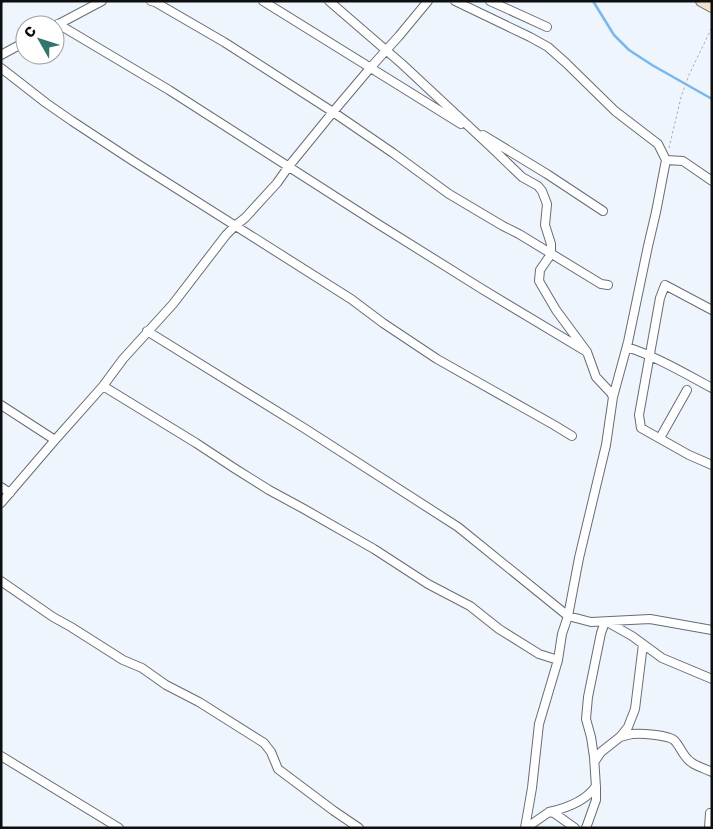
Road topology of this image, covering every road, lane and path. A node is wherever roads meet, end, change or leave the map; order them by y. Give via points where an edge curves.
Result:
1 (102, 1) edge
2 (151, 1) edge
3 (263, 1) edge
4 (330, 1) edge
5 (428, 1) edge
6 (455, 1) edge
7 (490, 1) edge
8 (701, 1) edge
9 (712, 7) edge
10 (65, 21) edge
11 (547, 27) dead end
12 (712, 27) edge
13 (65, 30) edge
14 (15, 47) edge
15 (386, 50) junction
16 (1, 55) edge
17 (371, 67) junction
18 (1, 68) edge
19 (333, 112) junction
20 (470, 127) junction
21 (666, 160) junction
22 (289, 166) junction
23 (712, 182) edge
24 (603, 211) dead end
25 (236, 225) junction
26 (551, 253) junction
27 (608, 285) dead end
28 (712, 310) edge
29 (147, 331) junction
30 (627, 347) junction
31 (586, 352) junction
32 (650, 355) junction
33 (102, 386) junction
34 (712, 388) edge
35 (687, 390) dead end
36 (613, 397) junction
37 (1, 405) edge
38 (572, 436) dead end
39 (660, 438) junction
40 (55, 440) junction
41 (712, 465) edge
42 (1, 487) edge
43 (10, 493) junction
44 (1, 503) edge
45 (1, 581) edge
46 (568, 616) junction
47 (605, 622) junction
48 (712, 630) edge
49 (643, 644) junction
50 (558, 660) junction
51 (712, 679) edge
52 (620, 737) junction
53 (1, 756) edge
54 (595, 761) junction
55 (712, 772) edge
56 (596, 786) junction
57 (549, 812) junction
58 (710, 813) dead end
59 (118, 828) edge
60 (359, 828) edge
61 (526, 828) edge
62 (575, 828) edge
63 (586, 828) edge
64 (709, 828) edge

1 - 10 street
2 - 19 street via 224,42
3 - 17 street
4 - 15 street
5 - 15 street
6 - 21 street via 548,47 615,111 658,144
7 - 11 street
8 - 9 main road
12 - 21 path via 681,97
13 - 22 street via 170,90
14 - 16 street
15 - 17 street
15 - 20 street
17 - 19 street
17 - 20 street
18 - 25 street via 72,121
19 - 22 street
19 - 26 street via 449,194
20 - 24 street
20 - 26 street via 517,173 542,191 547,204 545,225
21 - 23 street via 683,161
21 - 30 street
22 - 25 street
22 - 31 street
25 - 29 street via 173,304
25 - 38 street via 437,359
26 - 27 street via 601,284
26 - 31 street via 540,270 539,281
28 - 32 street via 665,285
29 - 33 street
29 - 46 street via 458,527
30 - 32 street
30 - 36 street
31 - 36 street via 596,377
32 - 34 street
32 - 39 street via 639,415 641,428
33 - 40 street
33 - 50 street via 269,490 470,606 539,654
35 - 39 street
36 - 46 street via 606,446
37 - 40 street
39 - 41 street
40 - 43 street
42 - 43 street
43 - 44 street
45 - 60 street via 53,617 264,743 272,752 278,769
46 - 47 street
46 - 50 street
47 - 48 street via 650,619
47 - 49 street
47 - 54 street via 586,720
49 - 51 street via 662,658
49 - 52 street via 635,709
50 - 61 street via 539,724
52 - 54 street
52 - 55 street via 633,734 672,739 690,762
53 - 59 street
54 - 56 street
56 - 57 street via 587,797
56 - 63 street via 596,800
57 - 61 street
57 - 62 street
58 - 64 street

